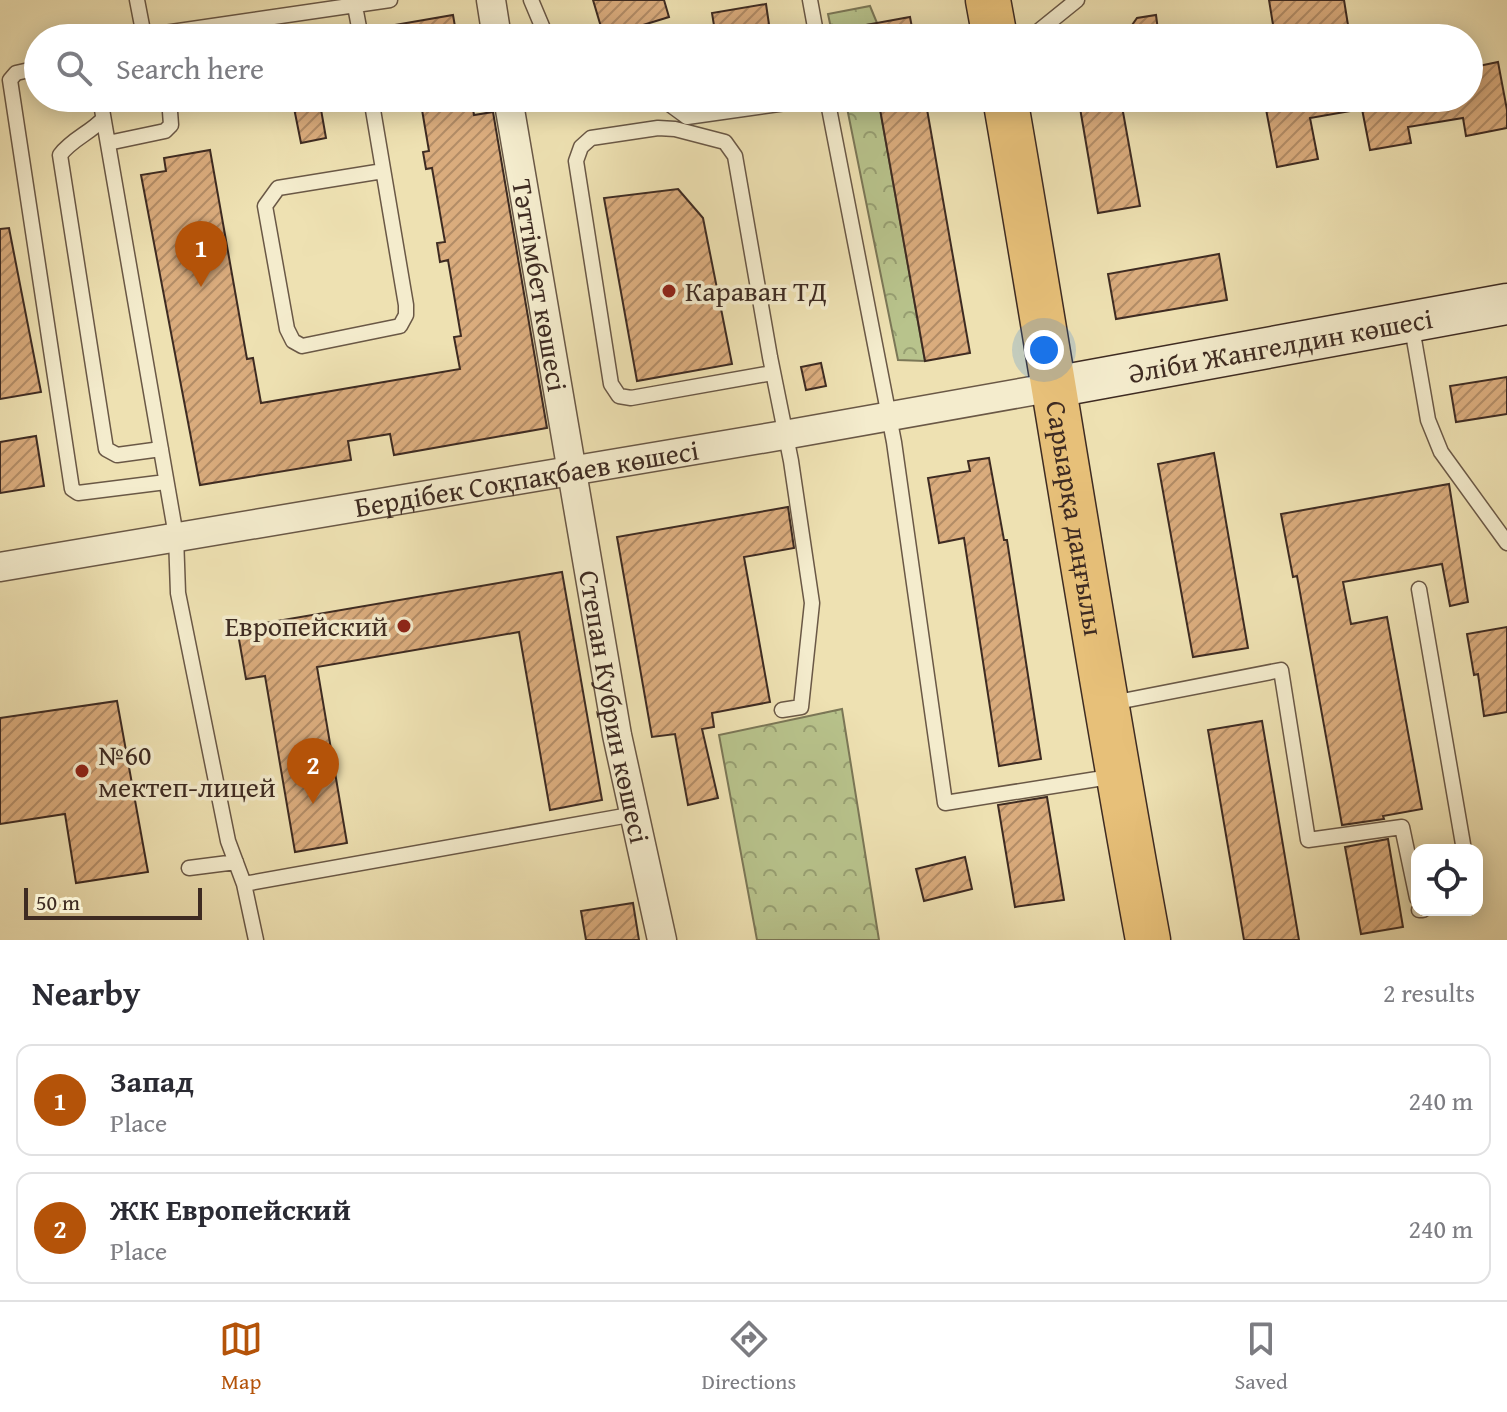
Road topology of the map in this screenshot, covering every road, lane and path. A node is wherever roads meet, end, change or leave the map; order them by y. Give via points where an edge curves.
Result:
1 (137, 0) edge
2 (390, 0) edge
3 (491, 0) edge
4 (531, 0) edge
5 (810, 0) edge
6 (988, 0) edge
7 (1077, 0) edge
8 (356, 3) edge
9 (140, 24) edge
10 (223, 24) edge
11 (359, 24) edge
12 (495, 24) edge
13 (541, 24) edge
14 (814, 24) edge
15 (992, 24) edge
16 (1047, 24) edge
17 (24, 71) edge
18 (102, 112) edge
19 (170, 112) edge
20 (373, 112) edge
21 (510, 112) edge
22 (680, 112) edge
23 (722, 112) edge
24 (830, 112) edge
25 (1007, 112) edge
26 (103, 119) junction
27 (108, 143) junction
28 (383, 171) junction
29 (1507, 304) edge
30 (1411, 322) junction
31 (772, 373) junction
32 (1054, 387) junction
33 (889, 415) junction
34 (784, 435) junction
35 (161, 449) junction
36 (571, 471) junction
37 (166, 482) junction
38 (176, 536) junction
39 (1507, 543) edge
40 (0, 567) edge
41 (1419, 589) dead end
42 (1105, 704) junction
43 (782, 710) dead end
44 (1117, 776) junction
45 (635, 814) junction
46 (1463, 844) edge
47 (236, 862) junction
48 (189, 868) dead end
49 (1411, 870) edge
50 (244, 884) junction
51 (1139, 939) edge
52 (256, 940) edge
53 (662, 940) edge

1 - 9 lane
2 - 8 lane
3 - 12 street
4 - 13 lane
5 - 14 lane
6 - 15 main road
7 - 16 lane
8 - 10 lane
8 - 11 lane
17 - 37 lane via 10,80 72,489 78,493
18 - 26 lane
19 - 27 lane via 171,125 165,131
20 - 28 lane
21 - 36 street, Тәттімбет көшесі
22 - 23 lane via 687,117
24 - 33 lane
25 - 32 main road, Сарыарқа даңғылы
26 - 27 lane
26 - 35 lane via 60,155 106,449 117,455
27 - 35 lane
28 - 28 lane via 406,315 400,326 302,346 287,329 265,206 278,188
29 - 30 street, Әліби Жангелдин көшесі
30 - 32 street, Әліби Жангелдин көшесі
30 - 39 lane via 1428,420 1441,452
31 - 31 lane via 619,396 611,384 576,161 591,138 658,128 725,142 735,156
31 - 34 lane
32 - 33 street, Бердібек Соқпақбаев көшесі
32 - 42 main road, Сарыарқа даңғылы
33 - 34 street, Бердібек Соқпақбаев көшесі
33 - 44 lane via 945,803
34 - 36 street, Бердібек Соқпақбаев көшесі
34 - 43 lane via 812,603 801,707
35 - 37 lane
36 - 38 street, Бердібек Соқпақбаев көшесі
36 - 45 street, Степан Кубрин көшесі
37 - 38 lane
38 - 40 street, Бердібек Соқпақбаев көшесі
38 - 47 lane via 178,593
41 - 46 lane
42 - 44 main road, Сарыарқа даңғылы
42 - 49 lane via 1281,670 1308,840 1402,827
44 - 51 main road, Сарыарқа даңғылы
45 - 50 lane
45 - 53 street, Степан Кубрин көшесі
47 - 48 lane
47 - 50 lane
50 - 52 lane

